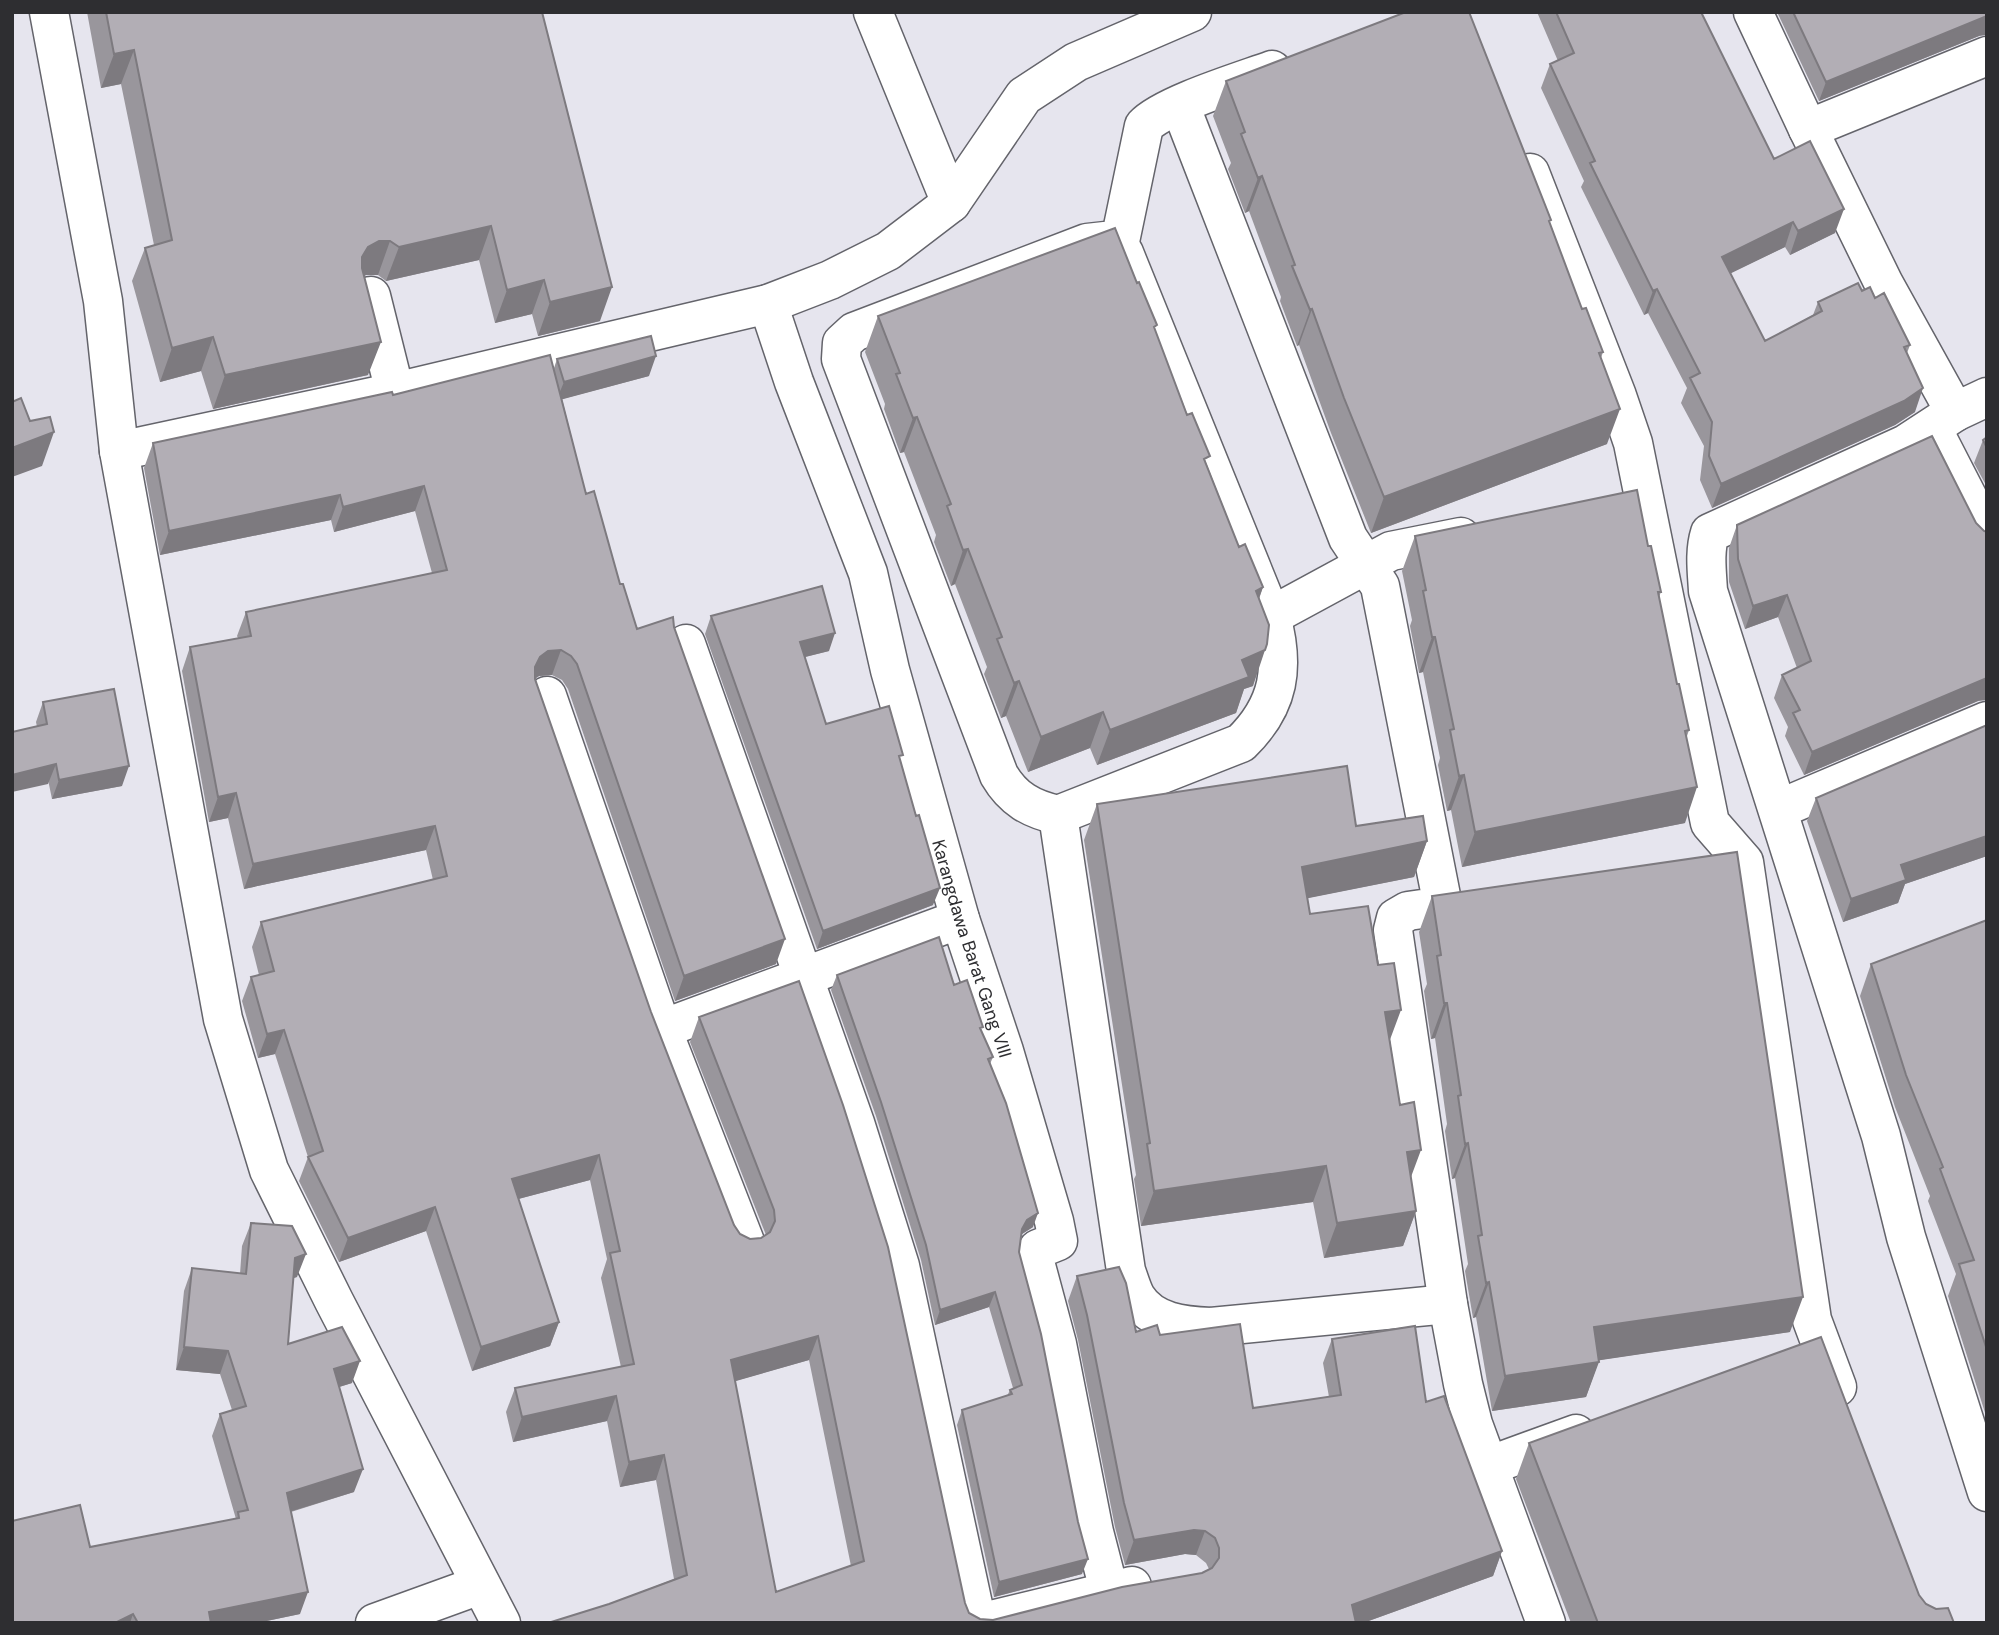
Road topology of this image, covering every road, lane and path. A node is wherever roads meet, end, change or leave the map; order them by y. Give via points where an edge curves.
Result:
1 (49, 12) edge
2 (873, 12) edge
3 (1192, 12) edge
4 (1753, 12) edge
5 (1309, 56) edge
6 (1987, 56) edge
7 (1180, 105) junction
8 (1808, 129) junction
9 (1518, 142) edge
10 (951, 203) junction
11 (1119, 246) junction
12 (371, 296) edge
13 (768, 304) junction
14 (395, 392) junction
15 (1958, 412) edge
16 (119, 450) junction
17 (1497, 529) edge
18 (1987, 535) edge
19 (1366, 565) junction
20 (1271, 616) junction
21 (686, 645) dead end
22 (547, 696) dead end
23 (1987, 721) edge
24 (1779, 809) junction
25 (1058, 815) junction
26 (1744, 862) junction
27 (1703, 868) edge
28 (1484, 900) edge
29 (1443, 906) junction
30 (960, 919) junction
31 (802, 978) junction
32 (662, 1029) junction
33 (745, 1242) edge
34 (1448, 1304) junction
35 (1821, 1344) junction
36 (1783, 1358) edge
37 (1850, 1420) edge
38 (1603, 1424) edge
39 (1488, 1466) junction
40 (1987, 1492) edge
41 (1162, 1580) edge
42 (480, 1586) junction
43 (1109, 1590) junction
44 (375, 1623) edge
45 (501, 1623) edge
46 (978, 1623) edge
47 (1546, 1623) edge

1 - 16 street via 103,301
2 - 10 street
3 - 10 street via 1076,61 1024,96
4 - 8 street
5 - 7 street
6 - 8 street
7 - 11 street via 1144,126
7 - 19 street via 1348,538
8 - 15 street via 1884,284
9 - 26 street via 1633,443 1630,502 1710,823
10 - 13 street via 888,251
11 - 20 street
11 - 25 street via 1105,241 1087,243 854,332 842,343 841,359 999,775 1022,802
12 - 14 street
13 - 14 street
13 - 30 street, Karangdawa Barat Gang VIII via 868,573 890,670
14 - 16 street
15 - 18 street
15 - 24 street via 1906,444 1710,533 1707,591
16 - 42 street via 223,1019 270,1170
17 - 19 street via 1391,551
19 - 20 street
19 - 29 street via 1380,586
20 - 25 street via 1279,666 1259,725 1241,743
21 - 31 street
22 - 32 street
23 - 24 street
24 - 40 street
25 - 34 street via 1126,1271 1137,1299 1155,1316 1180,1326 1211,1327
26 - 27 street
26 - 35 street via 1812,1320
28 - 29 street
29 - 34 street via 1408,911 1396,918 1393,930
30 - 31 street
30 - 43 street, Karangdawa Barat Gang VIII via 1004,1051 1058,1240 1038,1249 1035,1262
31 - 32 street
31 - 46 street via 900,1266
32 - 33 street
34 - 39 street via 1463,1384
35 - 36 street
35 - 37 street
38 - 39 street
39 - 47 street
41 - 43 street
42 - 44 street
42 - 45 street
43 - 46 street

